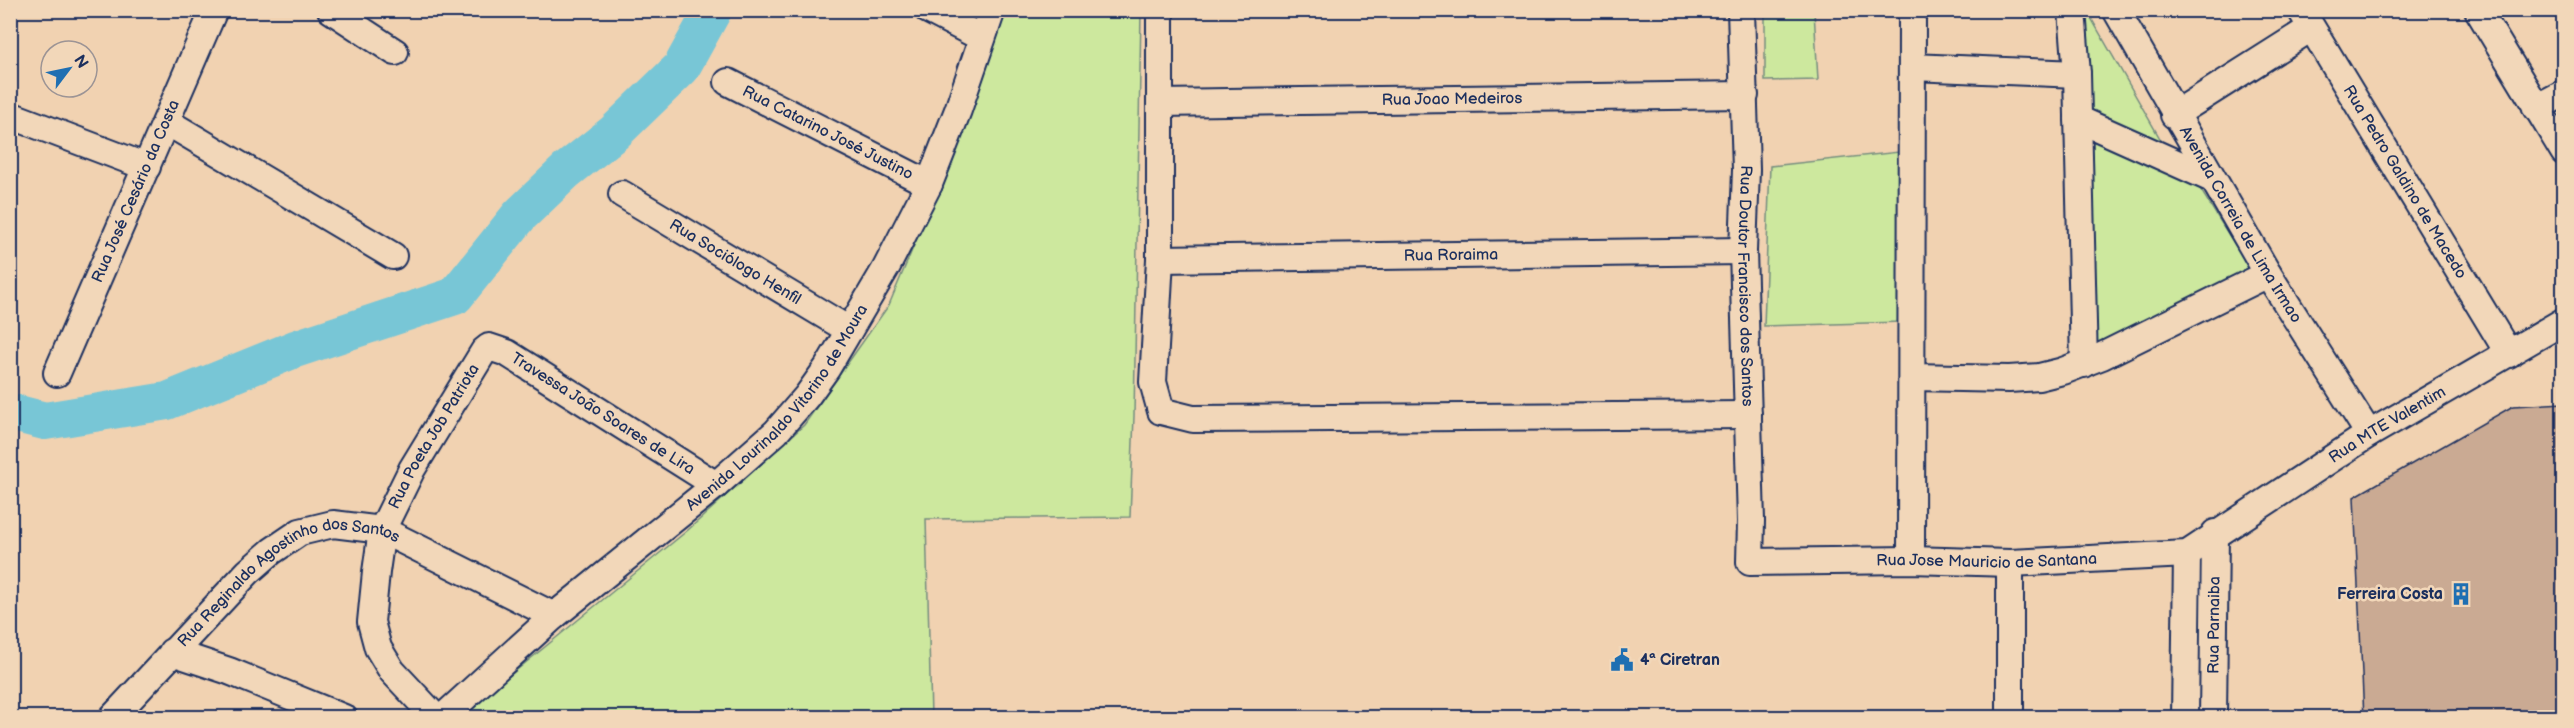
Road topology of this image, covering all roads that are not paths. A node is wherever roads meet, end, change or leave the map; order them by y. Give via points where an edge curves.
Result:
1 (214, 10) edge
2 (331, 10) edge
3 (928, 10) edge
4 (992, 10) edge
5 (1160, 10) edge
6 (1741, 10) edge
7 (1912, 10) edge
8 (2072, 10) edge
9 (2116, 10) edge
10 (2478, 10) edge
11 (2306, 19) edge
12 (982, 38) junction
13 (394, 52) dead end
14 (1912, 67) junction
15 (2077, 74) junction
16 (728, 82) dead end
17 (2564, 93) edge
18 (1745, 95) junction
19 (1160, 103) junction
20 (2536, 108) junction
21 (10, 115) edge
22 (2174, 115) junction
23 (2078, 119) junction
24 (167, 122) junction
25 (2564, 152) edge
26 (147, 167) junction
27 (2212, 179) junction
28 (929, 184) junction
29 (622, 194) dead end
30 (1743, 251) junction
31 (393, 256) dead end
32 (1160, 259) junction
33 (2268, 274) junction
34 (2564, 321) edge
35 (849, 330) junction
36 (489, 347) joint
37 (2509, 354) junction
38 (2084, 364) junction
39 (57, 373) dead end
40 (1912, 377) junction
41 (1748, 415) junction
42 (2369, 434) junction
43 (716, 485) junction
44 (382, 530) junction
45 (2216, 533) junction
46 (2187, 554) junction
47 (1911, 560) junction
48 (1750, 562) joint
49 (2010, 562) junction
50 (554, 615) junction
51 (172, 652) junction
52 (112, 717) edge
53 (344, 717) edge
54 (436, 717) edge
55 (442, 717) edge
56 (2010, 717) edge
57 (2186, 717) edge
58 (2213, 717) edge

1 - 24 street, Rua José Cesário da Costa
2 - 13 street
3 - 12 street
4 - 12 street, Avenida Lourinaldo Vitorino de Moura
5 - 19 street
6 - 18 street, Rua Doutor Francisco dos Santos
7 - 14 street
8 - 15 street
9 - 22 street, Avenida Correia de Lima Irmao
10 - 20 street
11 - 22 street
11 - 37 street, Rua Pedro Galdino de Macedo
12 - 28 street, Avenida Lourinaldo Vitorino de Moura
14 - 15 street
14 - 40 street
15 - 23 street
16 - 28 street, Rua Catarino José Justino
17 - 20 street
18 - 19 street, Rua Joao Medeiros
18 - 30 street, Rua Doutor Francisco dos Santos
19 - 32 street
20 - 25 street
21 - 26 street
22 - 27 street, Avenida Correia de Lima Irmao
23 - 27 street
23 - 38 street
24 - 26 street, Rua José Cesário da Costa
24 - 31 street
26 - 39 street, Rua José Cesário da Costa
27 - 33 street, Avenida Correia de Lima Irmao
28 - 35 street, Avenida Lourinaldo Vitorino de Moura
29 - 35 street, Rua Sociólogo Henfil
30 - 32 street, Rua Roraima
30 - 41 street, Rua Doutor Francisco dos Santos
32 - 41 street via 1153,382 1161,411 1193,419
33 - 38 street
33 - 42 street, Avenida Correia de Lima Irmao
34 - 37 street, Rua MTE Valentim
35 - 43 street, Avenida Lourinaldo Vitorino de Moura via 807,396 776,432
36 - 43 street, Travessa João Soares de Lira via 507,353
36 - 44 street, Rua Poeta Job Patriota via 477,359 412,469
37 - 42 street, Rua MTE Valentim
38 - 40 street via 2039,377
40 - 47 street
41 - 48 street, Rua Doutor Francisco dos Santos
42 - 45 street, Rua MTE Valentim
43 - 50 street, Avenida Lourinaldo Vitorino de Moura
44 - 50 street, Rua Reginaldo Agostinho dos Santos
44 - 51 street, Rua Reginaldo Agostinho dos Santos via 333,524 300,532 248,572
44 - 54 street, Rua Poeta Job Patriota via 371,622 378,648 392,671
45 - 46 street
45 - 58 street, Rua Parnaiba
46 - 49 street, Rua Jose Mauricio de Santana
46 - 57 street, Rua Parnaiba
47 - 48 street, Rua Jose Mauricio de Santana
47 - 49 street, Rua Jose Mauricio de Santana
49 - 56 street
50 - 55 street, Avenida Lourinaldo Vitorino de Moura
51 - 52 street, Rua Reginaldo Agostinho dos Santos
51 - 53 street

